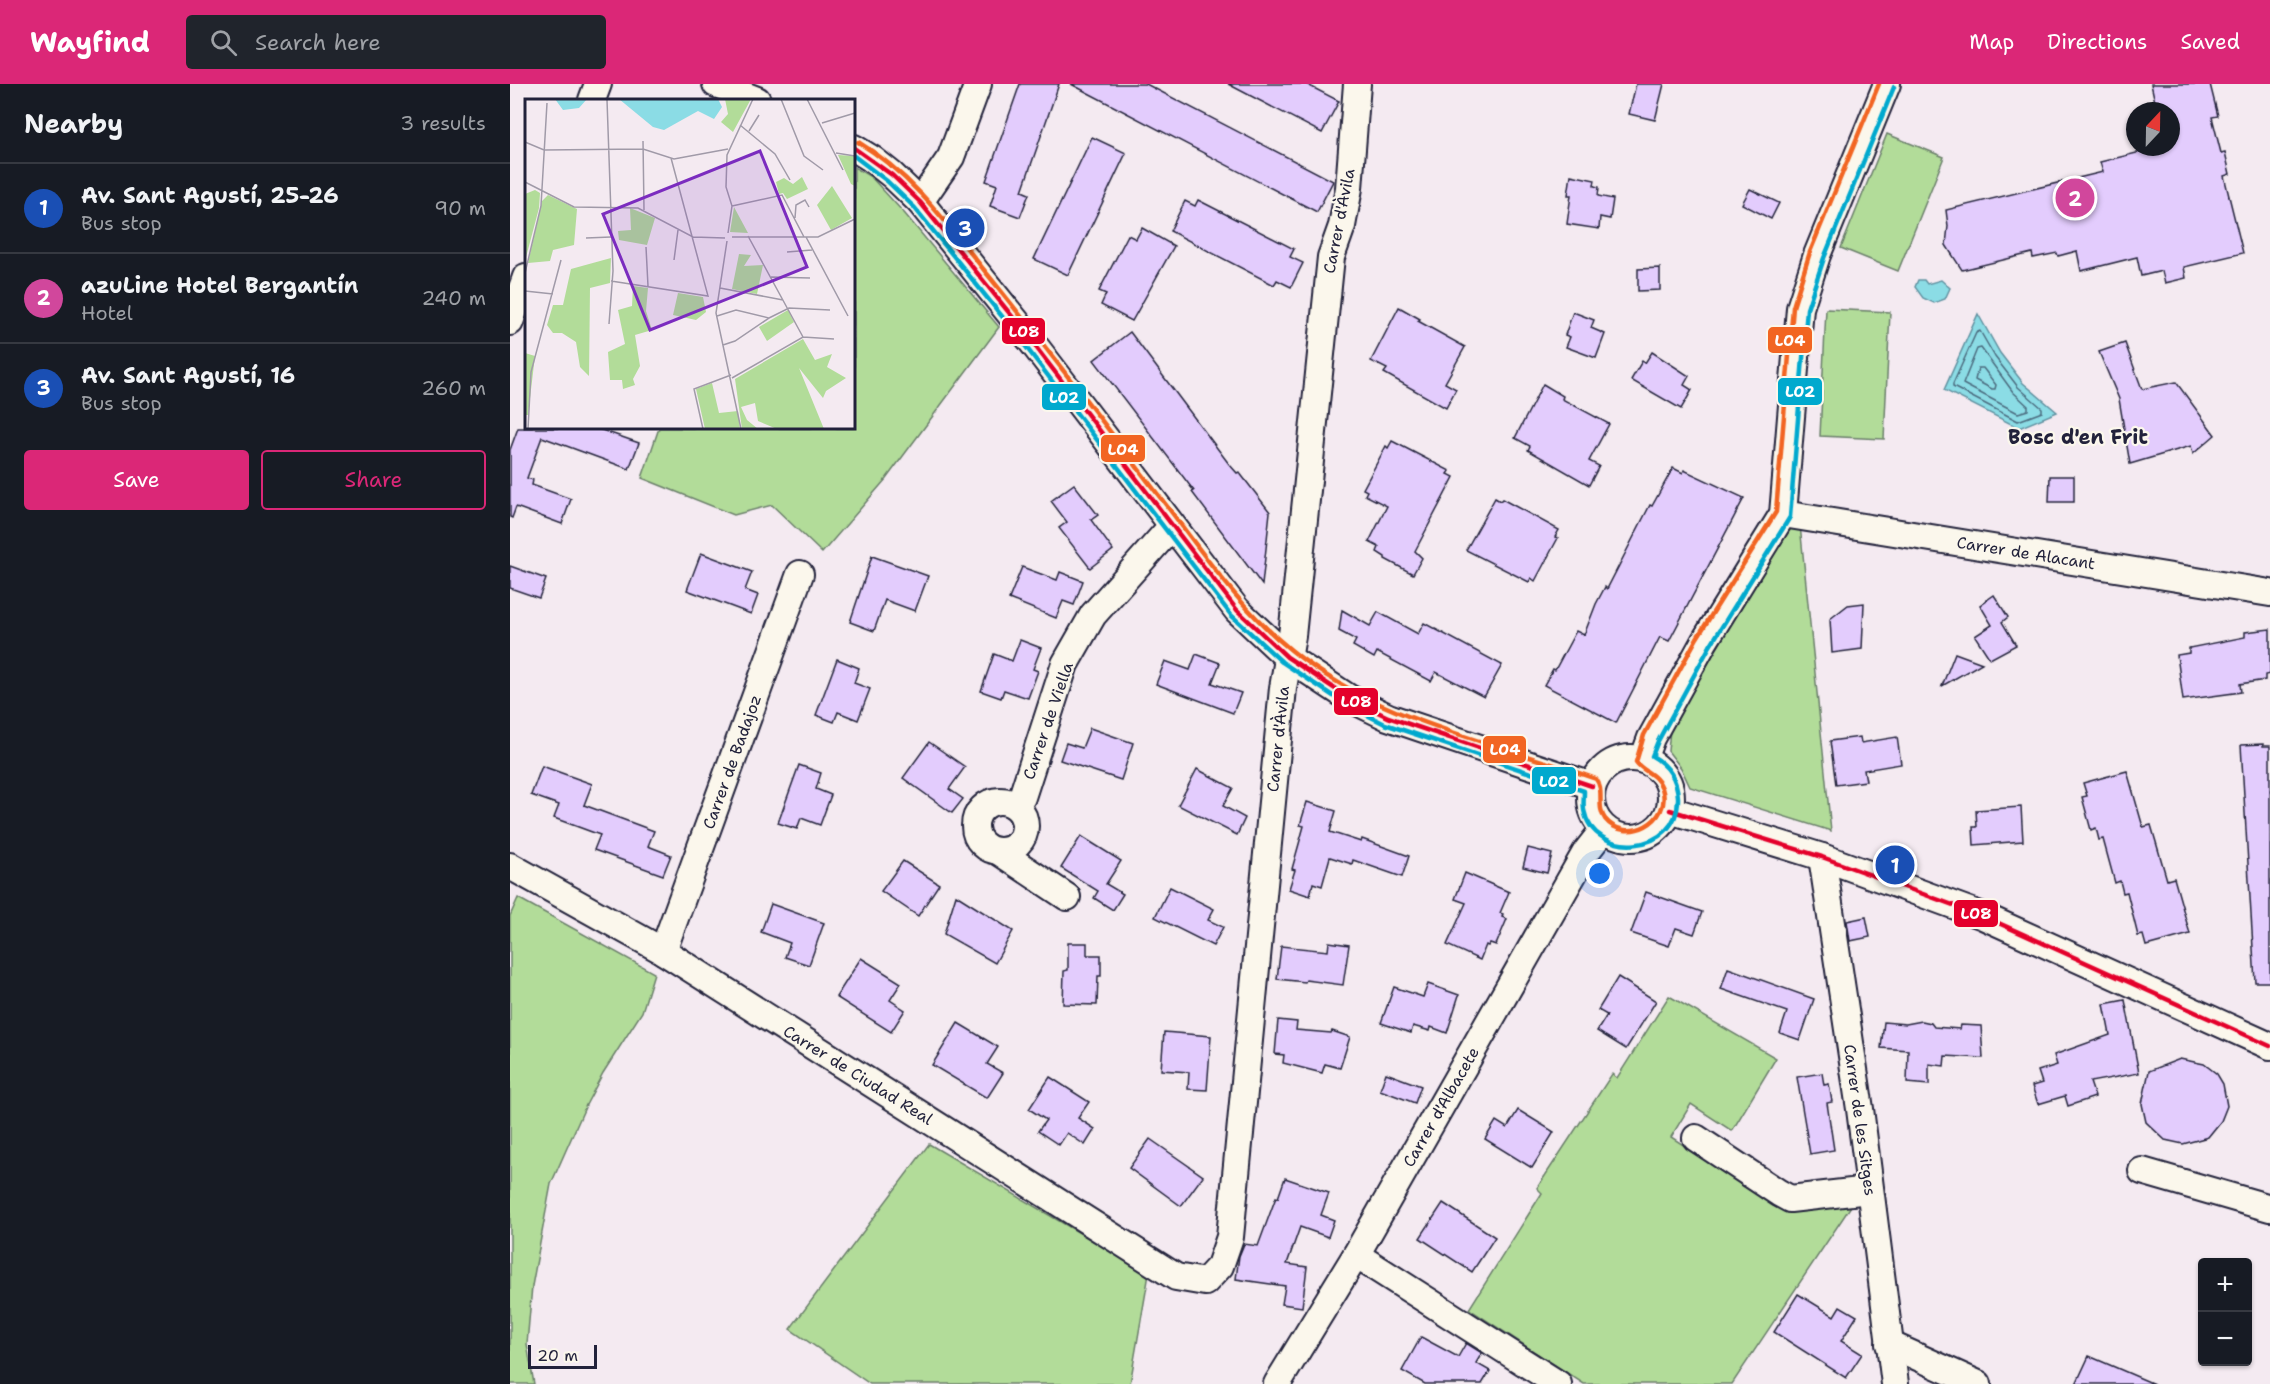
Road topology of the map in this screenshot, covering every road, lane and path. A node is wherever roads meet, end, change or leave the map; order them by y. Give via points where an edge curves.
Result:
1 (598, 84) edge
2 (716, 84) edge
3 (978, 84) edge
4 (1357, 84) edge
5 (1887, 84) edge
6 (592, 99) edge
7 (754, 99) edge
8 (855, 149) edge
9 (920, 202) junction
10 (525, 280) edge
11 (510, 322) edge
12 (1783, 514) junction
13 (1172, 526) junction
14 (800, 574) dead end
15 (2270, 593) edge
16 (1287, 657) junction
17 (1643, 760) junction
18 (1592, 786) junction
19 (1016, 806) junction
20 (1670, 810) junction
21 (1605, 829) junction
22 (998, 851) junction
23 (1822, 857) junction
24 (510, 866) edge
25 (1067, 897) dead end
26 (663, 951) junction
27 (2270, 1046) edge
28 (1696, 1138) dead end
29 (2142, 1171) dead end
30 (1869, 1190) junction
31 (2270, 1208) edge
32 (1356, 1255) junction
33 (1205, 1282) joint
34 (1889, 1344) junction
35 (1277, 1384) edge
36 (1558, 1384) edge
37 (1895, 1384) edge
38 (1978, 1384) edge

1 - 6 street
2 - 7 street
3 - 9 street via 951,157
4 - 16 street, Carrer d'Àvila via 1348,188 1342,226 1331,257
5 - 12 street via 1817,255 1800,308
8 - 9 street
9 - 13 street
10 - 11 street
12 - 15 street, Carrer de Alacant
12 - 17 street via 1704,642
13 - 16 street via 1237,610
13 - 19 street, Carrer de Viella via 1093,615 1065,664
14 - 26 street, Carrer de Badajoz
16 - 18 street via 1349,698 1388,717
16 - 33 street, Carrer d'Àvila via 1230,1238 1220,1266
17 - 18 street via 1612,762 1603,768
17 - 20 street via 1657,767 1666,779 1671,794
18 - 21 street via 1592,810
19 - 22 street via 1024,819 1024,835 1014,847
19 - 22 street via 991,802 975,821 983,844
20 - 21 street via 1656,830 1642,837 1619,837
20 - 23 street
21 - 32 street, Carrer d'Albacete via 1586,852
22 - 25 street
23 - 27 street via 1983,916
23 - 30 street, Carrer de les Sitges
24 - 26 street, Carrer de Ciudad Real
26 - 33 street, Carrer de Ciudad Real via 1176,1277
28 - 30 street via 1790,1198
29 - 31 street
30 - 34 street, Carrer de les Sitges
32 - 35 street, Carrer d'Albacete
32 - 36 street
34 - 37 street, Carrer de les Sitges
34 - 38 street

